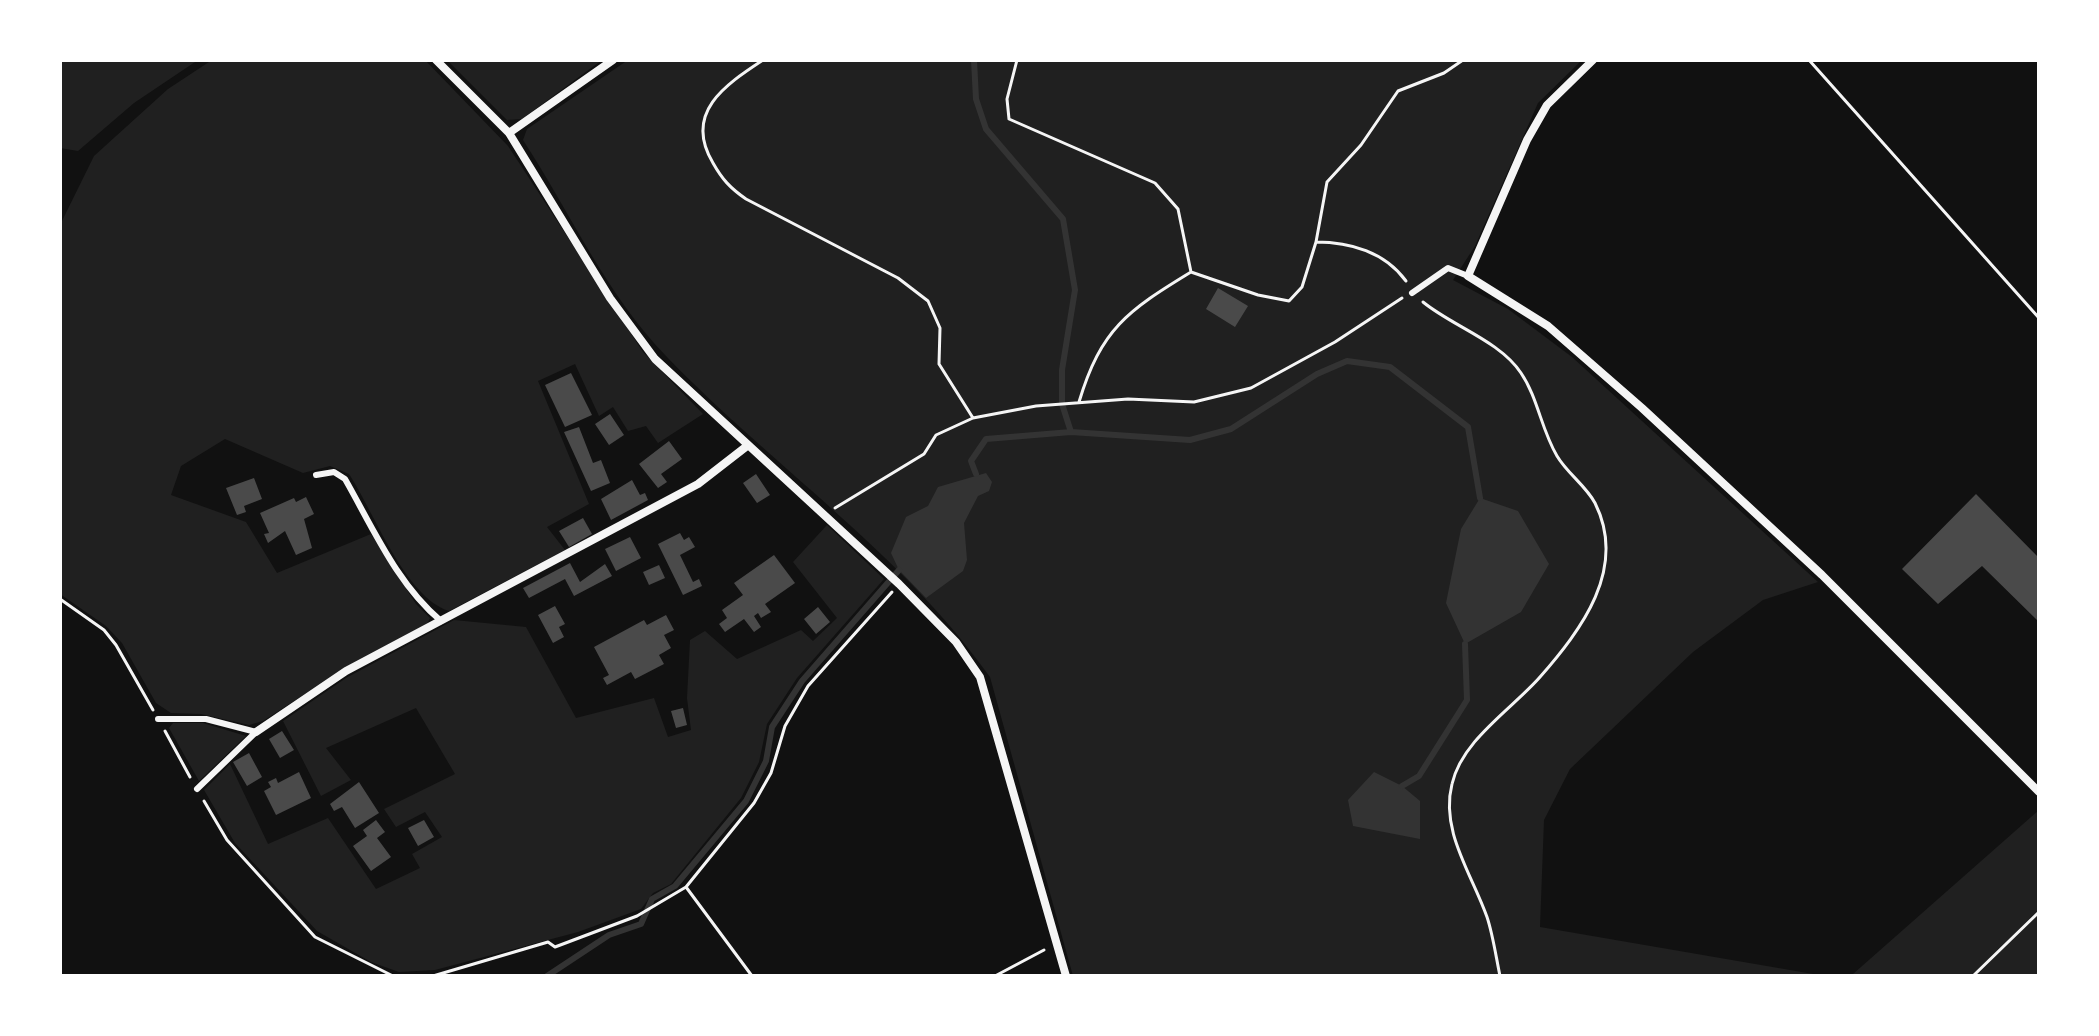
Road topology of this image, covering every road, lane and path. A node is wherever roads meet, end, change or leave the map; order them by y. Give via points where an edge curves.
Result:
1 (436, 60) edge
2 (613, 60) edge
3 (763, 60) edge
4 (1017, 60) edge
5 (1463, 60) edge
6 (1593, 60) edge
7 (1809, 60) edge
8 (509, 133) junction
9 (1316, 242) junction
10 (1191, 272) junction
11 (1468, 276) junction
12 (1412, 293) junction
13 (2039, 318) edge
14 (1079, 402) junction
15 (973, 418) junction
16 (747, 446) junction
17 (316, 475) dead end
18 (825, 515) junction
19 (899, 584) junction
20 (60, 599) edge
21 (441, 621) junction
22 (158, 719) junction
23 (256, 732) junction
24 (197, 789) junction
25 (2039, 792) edge
26 (686, 887) junction
27 (2039, 912) edge
28 (1057, 942) junction
29 (393, 976) edge
30 (433, 976) edge
31 (752, 976) edge
32 (995, 976) edge
33 (1066, 976) edge
34 (1500, 976) edge
35 (1973, 976) edge

1 - 8 street
2 - 8 street
3 - 15 path via 712,101 702,125 707,154 726,185 746,199 898,278 928,301 940,328 939,364
4 - 10 path via 1007,99 1009,119 1155,183 1178,209
5 - 9 path via 1398,91 1361,145 1327,182
6 - 11 street via 1547,105
7 - 13 path
8 - 16 street via 610,298 655,359
9 - 10 path via 1302,287 1289,301
9 - 12 path via 1373,252 1404,277
10 - 14 path via 1117,323 1091,361
11 - 12 lane via 1448,268
11 - 25 street via 1548,326 1642,408 1822,575
12 - 14 path via 1251,388 1194,402
12 - 34 path via 1520,370 1559,460 1595,503 1604,538 1605,563 1596,602 1577,633 1488,729 1452,782 1449,807 1455,840 1488,918
14 - 15 path
15 - 18 path via 936,435 924,454
16 - 18 street
16 - 21 street via 698,484
17 - 21 lane via 334,472 345,479 386,553 423,606
18 - 19 street
19 - 26 path via 808,686 785,726 771,773 754,803
19 - 28 street via 956,642 980,677
20 - 22 path via 104,630
21 - 23 street via 346,671
22 - 23 lane via 206,719
22 - 24 path
23 - 24 lane
24 - 29 path via 227,840 315,937
26 - 30 path via 637,916 555,947 548,942
26 - 31 path
27 - 35 path
28 - 32 path
28 - 33 street

